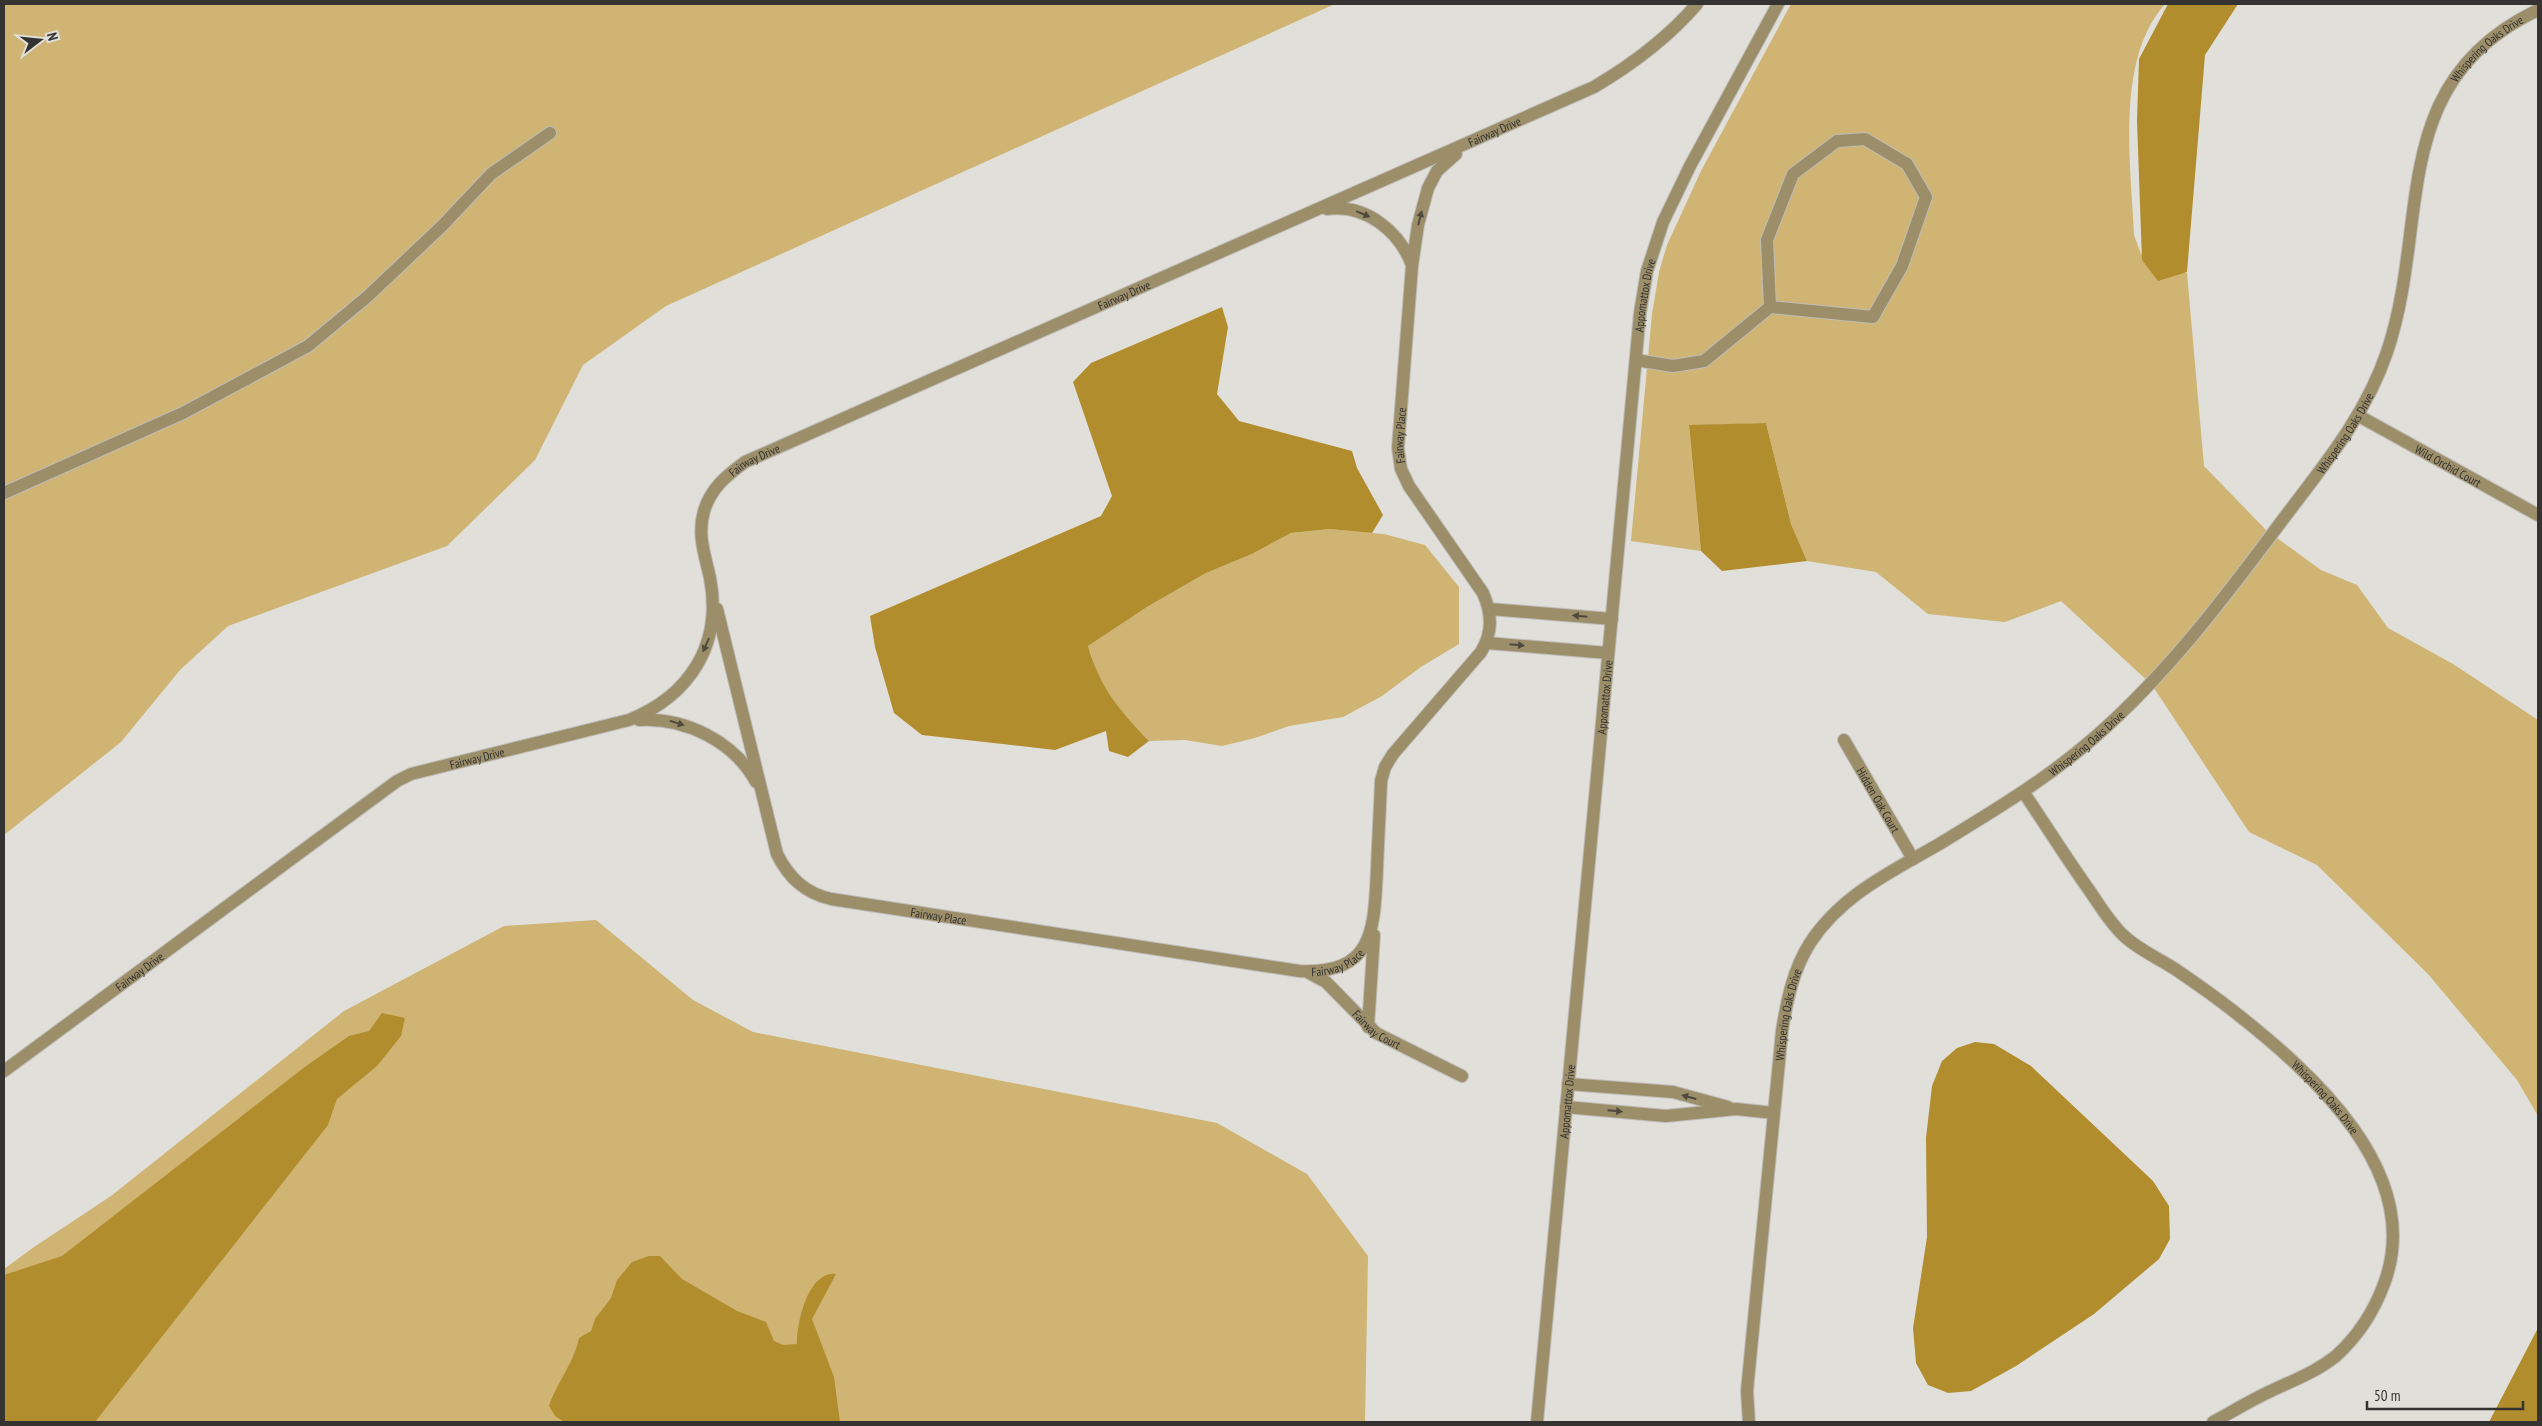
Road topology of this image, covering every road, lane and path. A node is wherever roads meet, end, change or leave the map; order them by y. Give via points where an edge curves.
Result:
1 (1697, 4) edge
2 (1778, 4) edge
3 (2538, 10) edge
4 (550, 133) dead end
5 (1472, 142) junction
6 (1315, 211) junction
7 (1412, 266) junction
8 (1770, 307) junction
9 (1636, 360) junction
10 (2358, 416) junction
11 (4, 493) edge
12 (2538, 515) edge
13 (710, 580) junction
14 (1490, 609) junction
15 (1612, 619) junction
16 (1487, 643) junction
17 (1608, 653) junction
18 (629, 720) junction
19 (1844, 740) dead end
20 (2024, 793) junction
21 (766, 807) junction
22 (1913, 859) junction
23 (1374, 922) junction
24 (1299, 971) junction
25 (1368, 1027) junction
26 (4, 1071) edge
27 (1462, 1076) dead end
28 (1568, 1084) junction
29 (1566, 1107) junction
30 (1736, 1110) junction
31 (1774, 1113) junction
32 (1537, 1422) edge
33 (1749, 1422) edge
34 (2213, 1422) edge

1 - 5 street, Fairway Drive via 1667,36 1622,71 1562,103
2 - 9 street, Appomattox Drive via 1663,222 1647,271
3 - 10 street, Whispering Oaks Drive via 2487,43 2452,81 2438,106 2420,160 2392,335 2378,376
4 - 11 street via 491,174 368,296 308,346 183,413
5 - 6 street, Fairway Drive
7 -> 5 street, Fairway Place via 1428,188 1448,160
6 -> 7 street via 1348,208 1374,219 1397,239
6 - 13 street, Fairway Drive via 744,462 711,493 704,511 701,547
7 - 14 street, Fairway Place via 1398,448 1402,469 1409,486 1483,593
8 - 8 street via 1874,317 1902,266 1926,197 1907,164 1865,139 1837,141 1793,174 1767,240
8 - 9 street via 1704,361 1673,366
9 - 15 street, Appomattox Drive
10 - 12 street, Wild Orchid Court
10 - 20 street, Whispering Oaks Drive via 2174,660 2096,736
13 -> 18 street, Fairway Drive via 713,616 710,637 700,658 689,677 664,702 652,711
13 - 21 street, Fairway Place
15 -> 14 street
14 - 16 street, Fairway Place
15 - 17 street, Appomattox Drive
16 -> 17 street
16 - 23 street, Fairway Place via 1385,767 1381,782
17 - 28 street, Appomattox Drive
18 -> 21 street via 673,722 723,745 746,766
18 - 26 street, Fairway Drive via 397,780
19 - 22 street, Hidden Oak Court
20 - 22 street, Whispering Oaks Drive
20 - 34 street, Whispering Oaks Drive via 2117,929 2139,948 2231,1009 2292,1062 2352,1127 2369,1150 2387,1190 2391,1213 2391,1256 2380,1293 2364,1324 2320,1368
21 - 24 street, Fairway Place via 777,854 785,870 796,882 818,896
22 - 31 street, Whispering Oaks Drive via 1849,899 1810,944 1796,970 1787,999
23 - 24 street, Fairway Place via 1365,946 1348,961 1328,970
23 - 25 street, Fairway Place
24 - 25 street, Fairway Court via 1316,975 1326,982
25 - 27 street, Fairway Court via 1390,1042
28 - 29 street, Appomattox Drive
30 -> 28 street via 1673,1092
29 -> 30 street via 1666,1116
29 - 32 street, Appomattox Drive
30 - 31 street
31 - 33 street, Whispering Oaks Drive via 1747,1391

